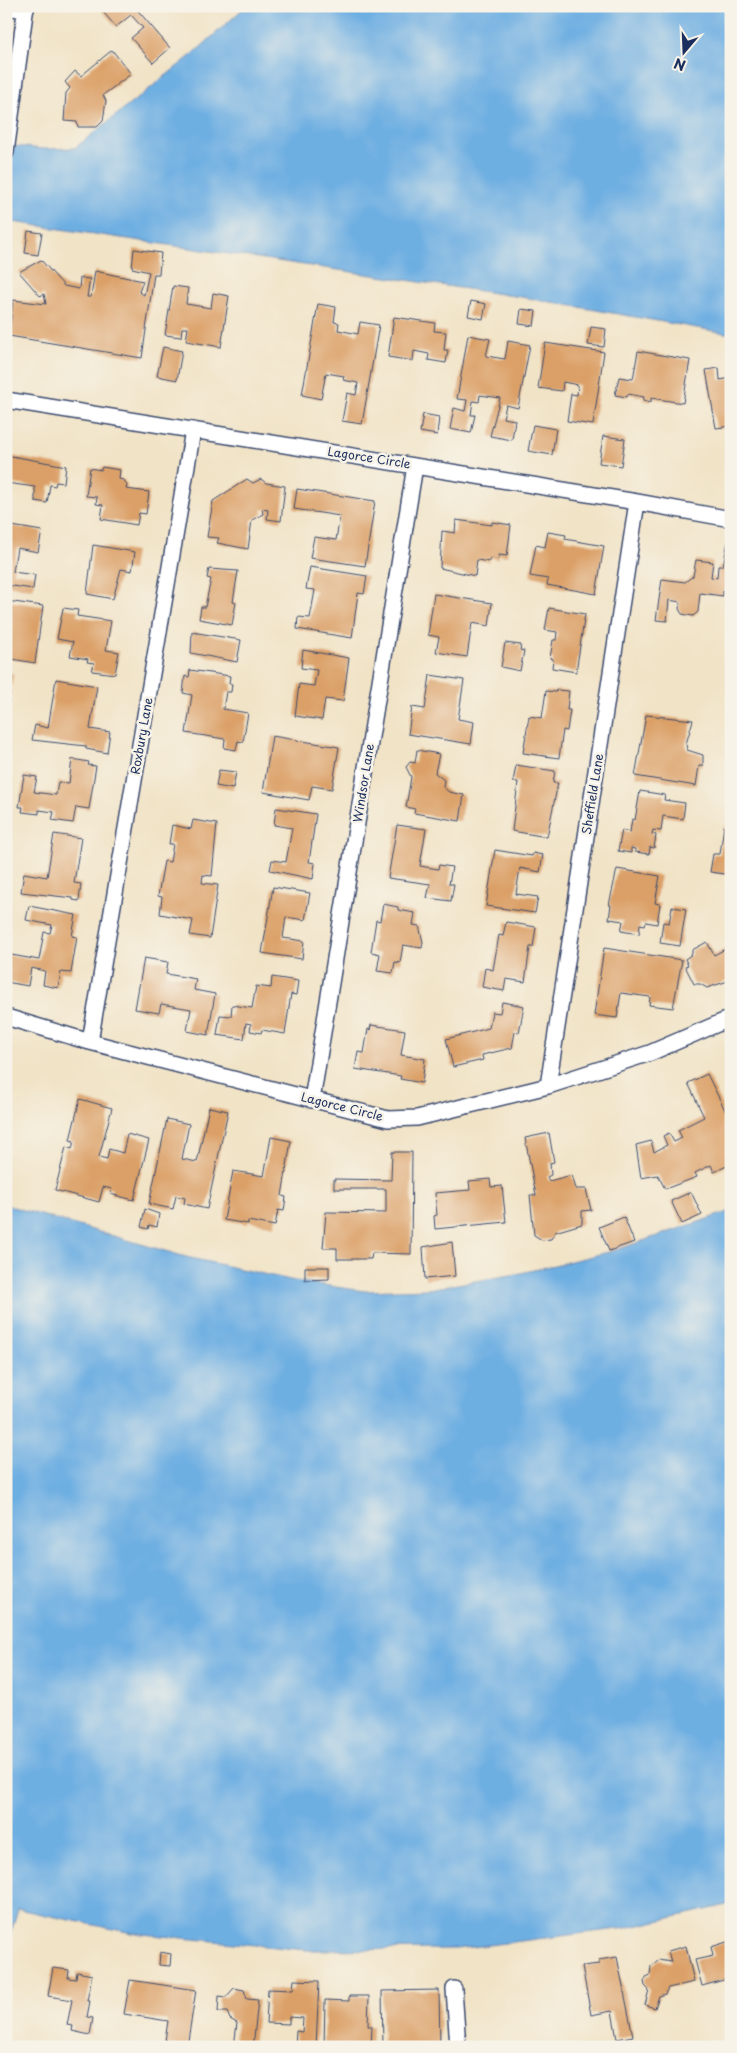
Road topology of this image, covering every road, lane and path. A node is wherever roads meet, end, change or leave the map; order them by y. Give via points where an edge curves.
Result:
1 (6, 7) edge
2 (26, 8) edge
3 (7, 145) edge
4 (6, 400) edge
5 (193, 430) junction
6 (415, 466) junction
7 (637, 502) junction
8 (731, 519) edge
9 (6, 1017) edge
10 (731, 1018) edge
11 (90, 1042) junction
12 (548, 1086) junction
13 (312, 1100) junction
14 (454, 1989) dead end
15 (458, 2047) edge

1 - 2 street
2 - 3 street
4 - 5 street, Lagorce Circle
5 - 6 street, Lagorce Circle
5 - 11 street, Roxbury Lane
6 - 7 street, Lagorce Circle
6 - 13 street, Windsor Lane
7 - 8 street, Lagorce Circle
7 - 12 street, Sheffield Lane
9 - 11 street, Lagorce Circle
10 - 12 street, Lagorce Circle via 650,1053
11 - 13 street, Lagorce Circle
12 - 13 street, Lagorce Circle via 417,1118 388,1119
14 - 15 street

